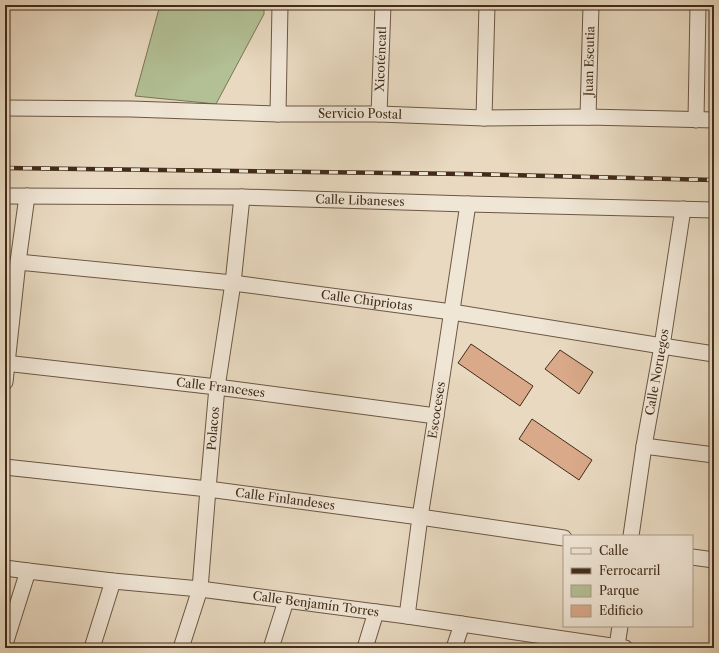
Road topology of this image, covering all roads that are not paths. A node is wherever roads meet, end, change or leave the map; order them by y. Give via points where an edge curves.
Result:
1 (280, 5) edge
2 (383, 5) edge
3 (487, 5) edge
4 (591, 5) edge
5 (698, 5) edge
6 (5, 108) edge
7 (278, 114) junction
8 (379, 114) junction
9 (588, 117) junction
10 (484, 118) junction
11 (696, 120) junction
12 (714, 120) edge
13 (5, 196) edge
14 (27, 196) junction
15 (242, 197) junction
16 (468, 204) junction
17 (683, 209) junction
18 (714, 210) edge
19 (18, 262) junction
20 (233, 283) junction
21 (452, 312) junction
22 (662, 346) junction
23 (714, 354) edge
24 (6, 363) edge
25 (5, 382) edge
26 (217, 387) junction
27 (436, 416) junction
28 (644, 446) junction
29 (714, 455) edge
30 (5, 467) edge
31 (208, 489) junction
32 (420, 517) junction
33 (631, 535) edge
34 (563, 538) edge
35 (693, 557) edge
36 (714, 560) edge
37 (5, 568) edge
38 (28, 572) junction
39 (114, 581) junction
40 (200, 589) junction
41 (286, 601) junction
42 (376, 612) junction
43 (407, 616) junction
44 (462, 624) junction
45 (620, 627) edge
46 (549, 643) edge
47 (5, 644) edge
48 (621, 647) edge
49 (92, 648) edge
50 (182, 648) edge
51 (271, 648) edge
52 (365, 648) edge
53 (454, 648) edge

1 - 7 street
2 - 8 street, Xicoténcatl
3 - 10 street
4 - 9 street, Juan Escutia
5 - 11 street
6 - 7 street, Servicio Postal
7 - 8 street, Servicio Postal
8 - 10 street, Servicio Postal
9 - 10 street, Servicio Postal
9 - 11 street, Servicio Postal
11 - 12 street, Servicio Postal
13 - 14 street, Calle Libaneses
14 - 15 street, Calle Libaneses
14 - 19 street
15 - 16 street, Calle Libaneses
15 - 20 street, Polacos
16 - 17 street, Calle Libaneses
16 - 21 street, Escoceses
17 - 18 street, Calle Libaneses
17 - 22 street, Calle Noruegos
19 - 20 street, Calle Chipriotas
19 - 24 street
20 - 21 street, Calle Chipriotas
20 - 26 street, Polacos
21 - 22 street, Calle Chipriotas
21 - 27 street, Escoceses
22 - 23 street, Calle Chipriotas
22 - 28 street, Calle Noruegos
24 - 25 street
24 - 26 street, Calle Franceses
26 - 27 street, Calle Franceses
26 - 31 street, Polacos
27 - 32 street, Escoceses
28 - 29 street
28 - 33 street, Calle Noruegos
30 - 31 street, Calle Finlandeses
31 - 32 street, Calle Finlandeses
31 - 40 street, Polacos
32 - 34 street, Calle Finlandeses
32 - 43 street, Escoceses
35 - 36 street
37 - 38 street, Calle Benjamín Torres
38 - 39 street, Calle Benjamín Torres
38 - 47 street
39 - 40 street, Calle Benjamín Torres
39 - 49 street
40 - 41 street, Calle Benjamín Torres
40 - 50 street, Polacos
41 - 42 street, Calle Benjamín Torres
41 - 51 street
42 - 43 street, Calle Benjamín Torres
42 - 52 street
43 - 44 street, Calle Benjamín Torres
44 - 46 street, Calle Benjamín Torres
44 - 53 street
45 - 48 street
46 - 48 street, Calle Benjamín Torres

